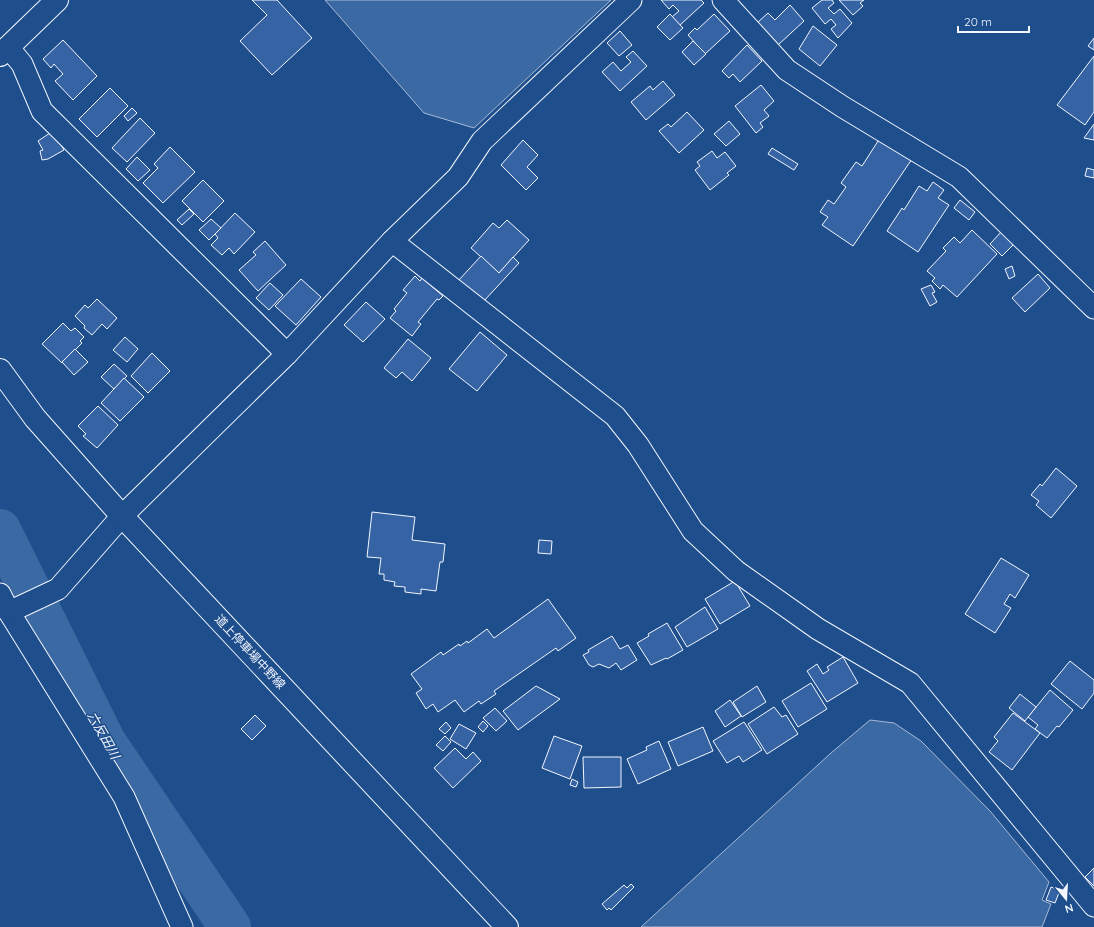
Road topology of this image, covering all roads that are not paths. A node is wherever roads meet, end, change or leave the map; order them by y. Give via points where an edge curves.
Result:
1 (57, 0) edge
2 (631, 0) edge
3 (723, 0) edge
4 (4, 51) edge
5 (392, 241) junction
6 (1094, 308) edge
7 (287, 354) junction
8 (0, 370) edge
9 (122, 516) junction
10 (4, 603) edge
11 (1094, 906) edge
12 (182, 927) edge
13 (507, 927) edge

1 - 4 main road
2 - 5 street via 482,141 458,176
3 - 6 street via 787,70 959,177
4 - 7 street via 22,64 42,111
5 - 7 street
5 - 11 street via 615,416 638,445 693,531 736,570 818,629 910,683
7 - 9 street
8 - 9 main road, 道上停車場中野線 via 35,418
9 - 10 street via 58,589
9 - 13 main road, 道上停車場中野線
10 - 12 street via 124,797

